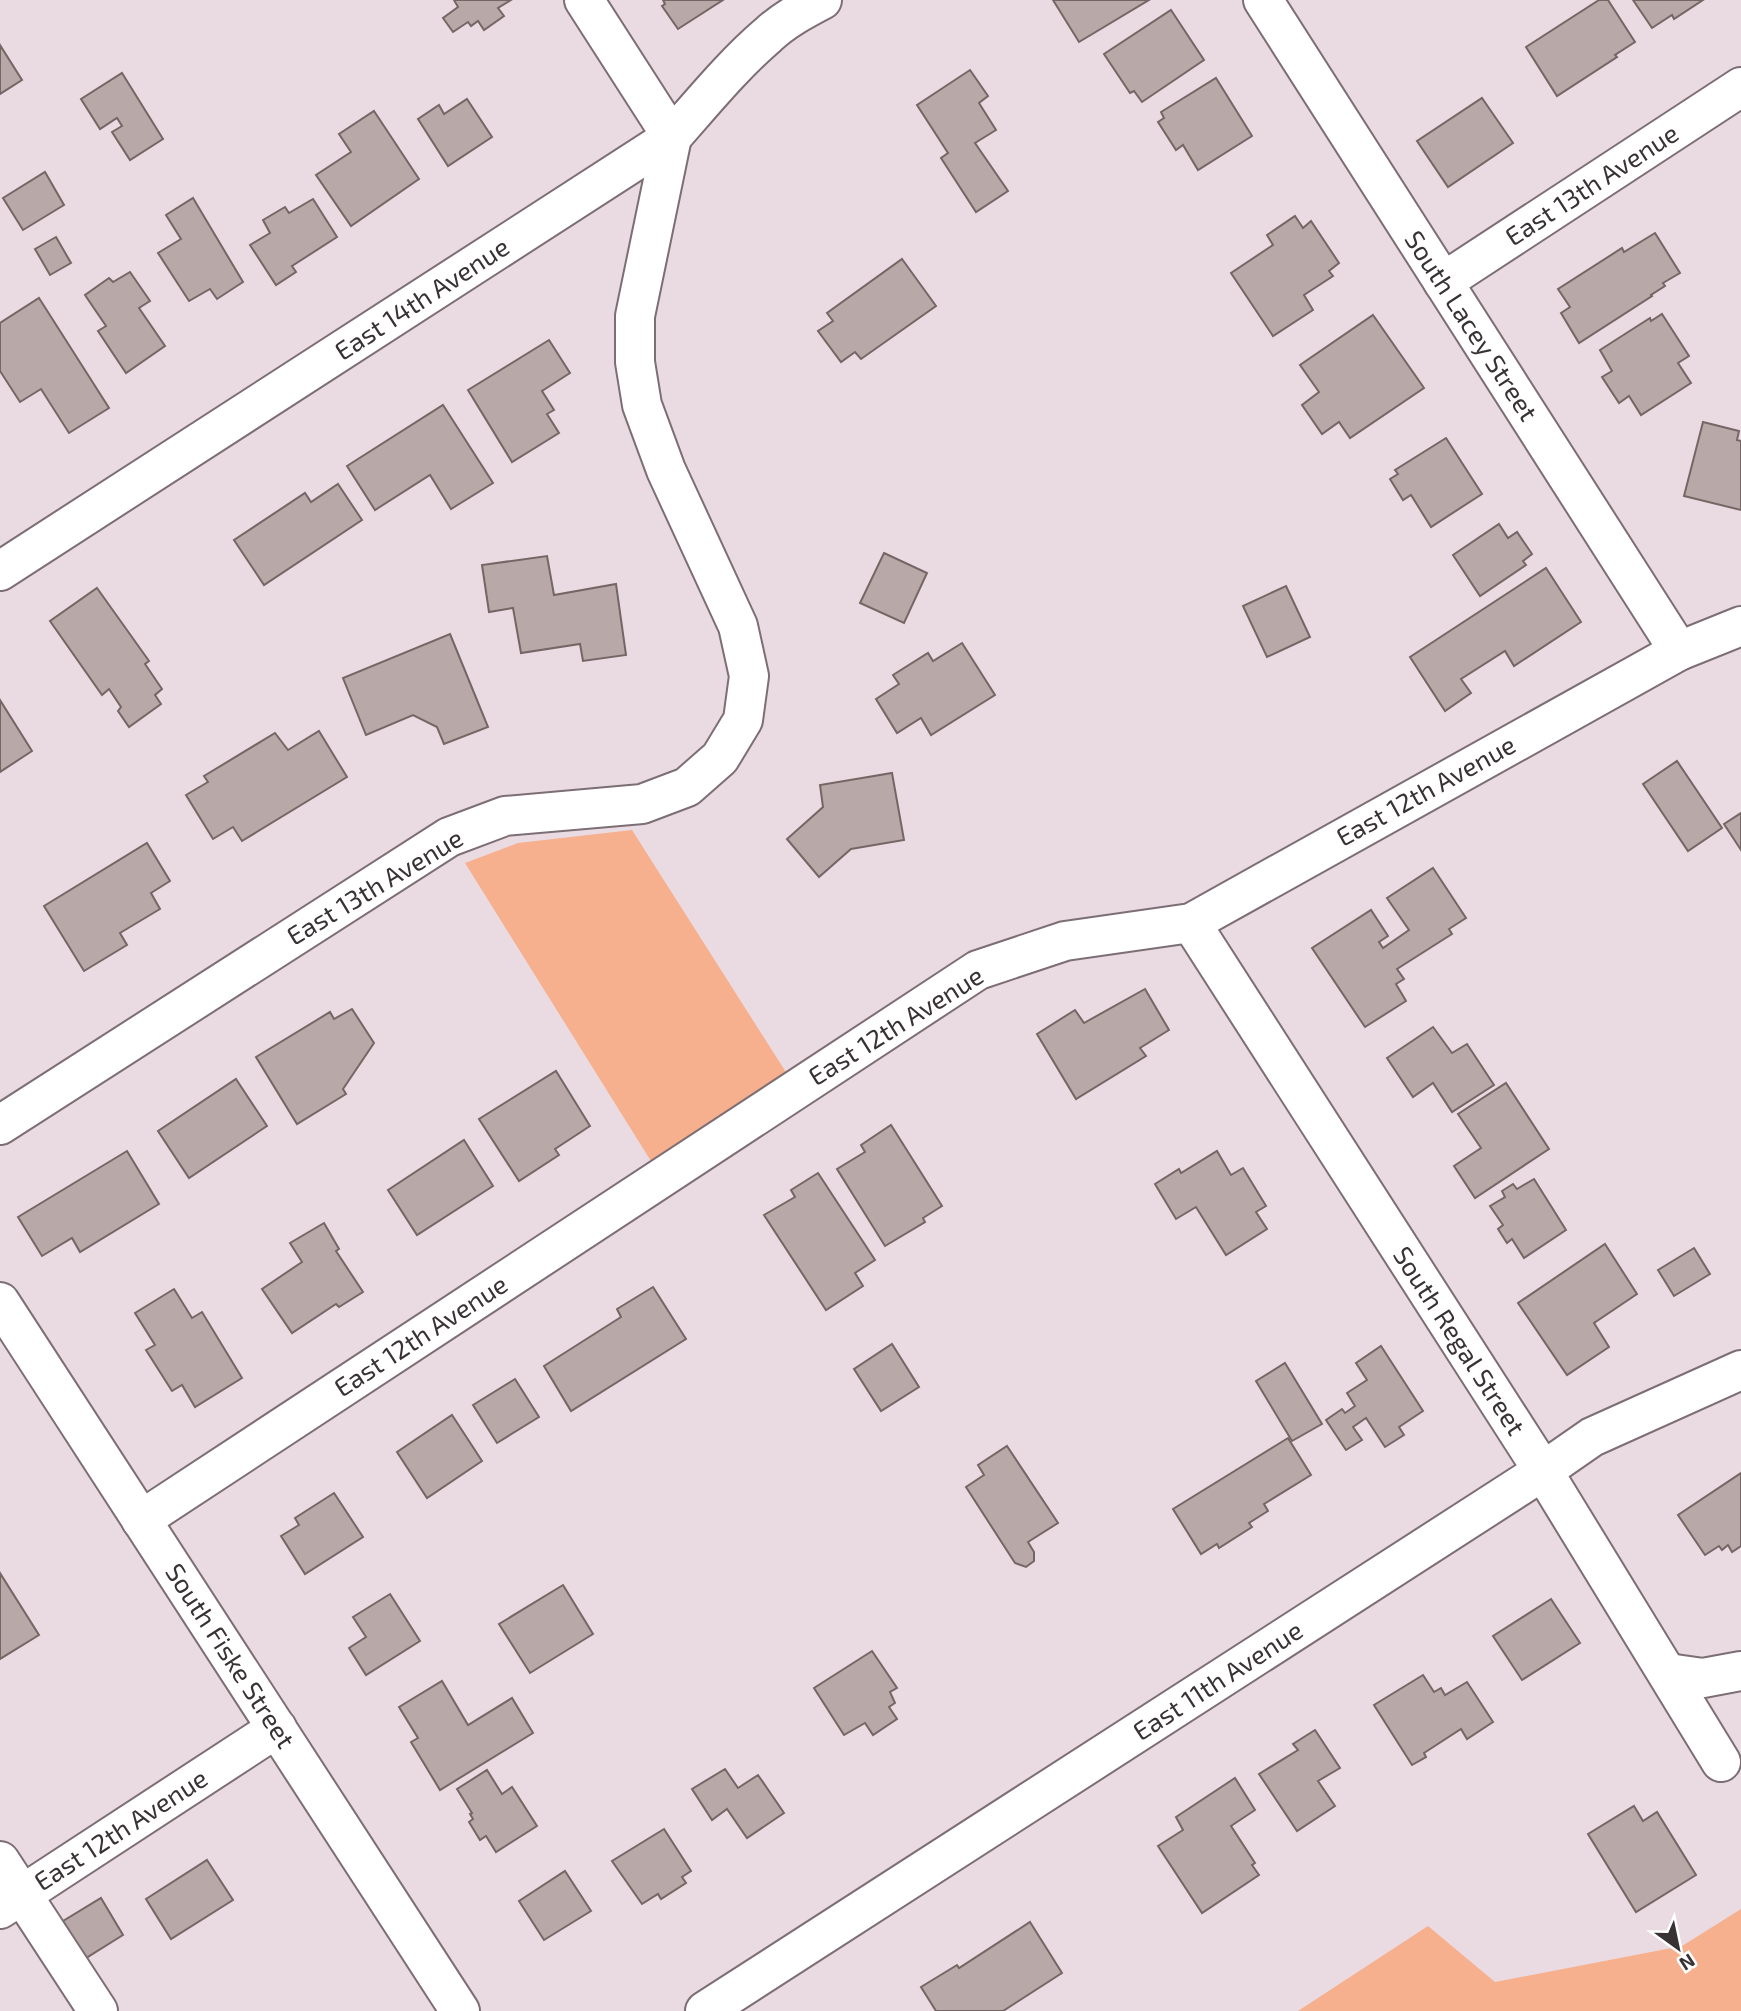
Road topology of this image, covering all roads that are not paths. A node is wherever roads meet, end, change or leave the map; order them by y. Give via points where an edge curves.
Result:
1 (584, 0) edge
2 (822, 0) edge
3 (1263, 0) edge
4 (1741, 87) edge
5 (672, 137) junction
6 (1443, 282) junction
7 (0, 572) edge
8 (1741, 626) edge
9 (1679, 651) junction
10 (1191, 923) junction
11 (0, 1125) edge
12 (0, 1302) edge
13 (1741, 1370) edge
14 (1543, 1471) junction
15 (141, 1520) junction
16 (1741, 1671) edge
17 (1668, 1673) junction
18 (277, 1728) junction
19 (1721, 1762) dead end
20 (0, 1861) edge
21 (11, 1901) edge
22 (97, 2011) edge
23 (460, 2011) edge
24 (705, 2011) edge

1 - 5 street
2 - 5 street, East 14th Avenue via 768,35
3 - 6 street, South Lacey Street
4 - 6 street, East 13th Avenue
5 - 7 street, East 14th Avenue
5 - 11 street, East 13th Avenue via 635,316 635,362 642,405 666,470 738,626 749,676 743,720 720,758 687,788 642,804 505,816 449,837
6 - 9 street, South Lacey Street
8 - 9 street, East 12th Avenue
9 - 10 street, East 12th Avenue
10 - 14 street, South Regal Street
10 - 15 street, East 12th Avenue via 1065,941 978,970
12 - 15 street, South Fiske Street
13 - 14 street, East 11th Avenue via 1592,1437
14 - 17 street, South Regal Street
14 - 24 street, East 11th Avenue
15 - 18 street, South Fiske Street
16 - 17 street via 1703,1678
17 - 19 street, South Regal Street
18 - 21 street, East 12th Avenue
18 - 23 street, South Fiske Street
20 - 21 street
21 - 22 street

